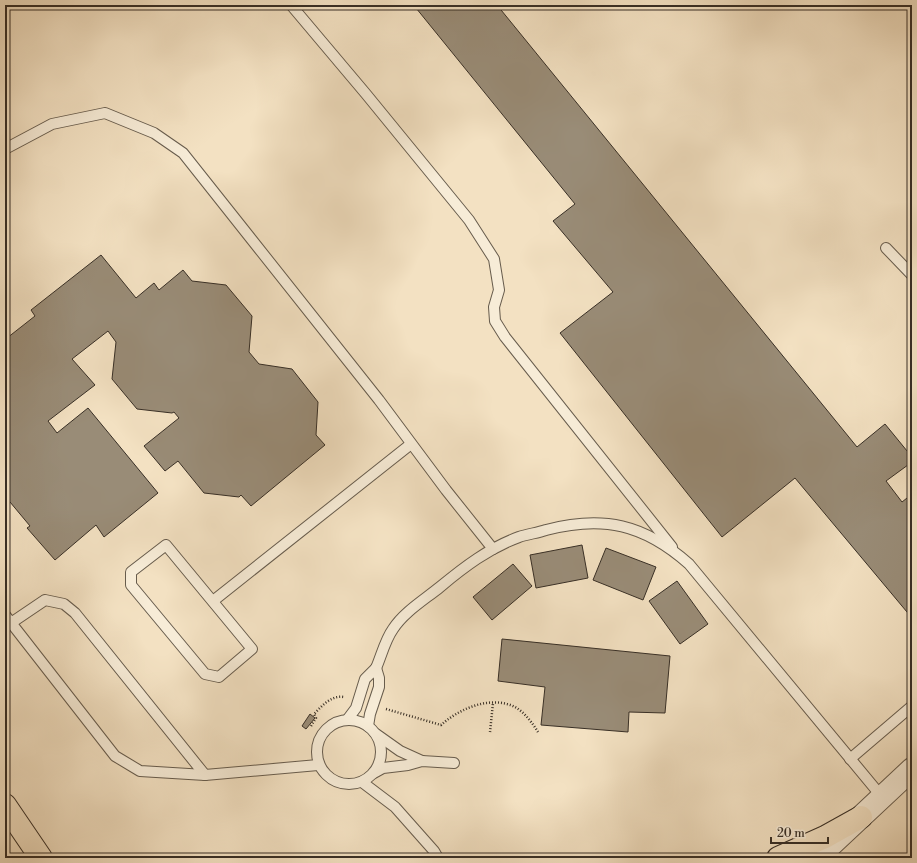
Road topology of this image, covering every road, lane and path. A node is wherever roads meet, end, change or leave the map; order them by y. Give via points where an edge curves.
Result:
1 (291, 5) edge
2 (5, 149) edge
3 (886, 248) dead end
4 (912, 275) edge
5 (411, 444) junction
6 (493, 549) junction
7 (677, 554) junction
8 (213, 601) junction
9 (8, 619) edge
10 (376, 668) junction
11 (346, 698) dead end
12 (492, 703) junction
13 (912, 706) edge
14 (382, 708) dead end
15 (347, 720) junction
16 (311, 726) dead end
17 (368, 726) junction
18 (490, 732) dead end
19 (538, 732) dead end
20 (376, 734) junction
21 (850, 759) junction
22 (422, 761) junction
23 (454, 763) dead end
24 (318, 765) junction
25 (912, 768) edge
26 (374, 772) junction
27 (205, 775) junction
28 (362, 782) junction
29 (882, 797) junction
30 (5, 806) edge
31 (861, 817) junction
32 (41, 858) edge
33 (438, 858) edge
34 (778, 858) edge
35 (817, 858) edge

1 - 7 lane via 469,220 494,259 500,290 494,307 498,327
2 - 5 lane via 52,124 105,114 154,133 183,153
3 - 4 lane
5 - 6 lane
5 - 8 lane
6 - 7 lane via 520,537 552,528 590,522 616,525 641,532
6 - 10 lane via 456,574 405,616 392,630
7 - 21 lane via 689,564
8 - 8 lane via 166,545 131,572 131,585 205,674 219,677 252,649
9 - 27 lane via 115,756 140,771
9 - 27 lane via 45,600 64,604 75,613
10 - 15 lane via 366,679 356,708
10 - 17 lane via 379,687
11 - 16 path via 341,697 324,703 314,714 316,718
12 - 14 path via 463,710 441,724
12 - 18 path
12 - 19 path via 514,707 524,714
13 - 21 lane
15 - 17 lane
15 - 24 lane via 328,727 321,735 317,744
17 - 20 lane
20 - 22 lane via 400,751
20 - 26 lane via 381,750
21 - 29 lane
22 - 23 lane
22 - 26 lane
24 - 27 lane
24 - 28 lane via 324,774 342,784
25 - 29 street
26 - 28 lane
28 - 33 lane via 395,807
29 - 31 street
30 - 32 main road
31 - 34 main road
31 - 35 street

